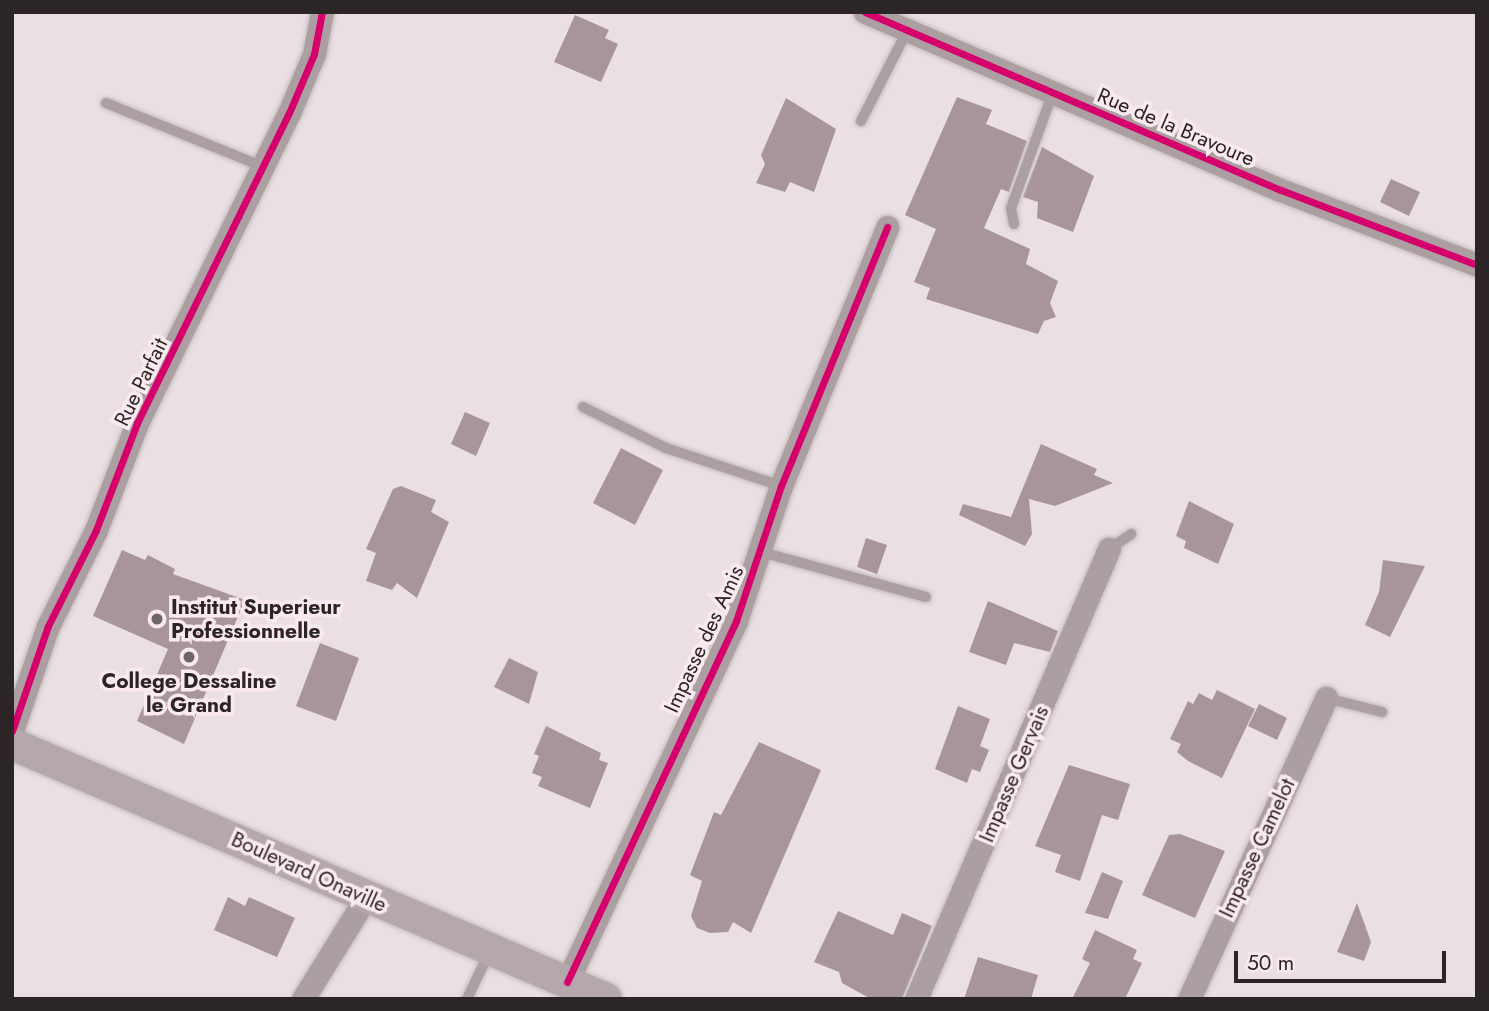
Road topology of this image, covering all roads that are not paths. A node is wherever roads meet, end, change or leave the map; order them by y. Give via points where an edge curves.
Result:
1 (322, 12) edge
2 (865, 12) edge
3 (908, 29) junction
4 (1052, 95) junction
5 (106, 103) dead end
6 (860, 121) dead end
7 (261, 166) junction
8 (1014, 224) dead end
9 (887, 227) dead end
10 (1477, 265) edge
11 (583, 407) dead end
12 (781, 486) junction
13 (1131, 534) dead end
14 (1109, 549) joint
15 (761, 552) junction
16 (926, 597) dead end
17 (1326, 698) joint
18 (1382, 712) dead end
19 (12, 731) edge
20 (12, 744) edge
21 (365, 900) junction
22 (490, 950) junction
23 (567, 982) junction
24 (303, 999) edge
25 (467, 999) edge
26 (606, 999) edge
27 (916, 999) edge
28 (1189, 999) edge

1 - 7 street, Rue Parfait via 314,54
2 - 3 street, Rue de la Bravoure
3 - 4 street, Rue de la Bravoure
3 - 6 lane
4 - 8 lane via 1010,208
4 - 10 street, Rue de la Bravoure
5 - 7 lane
7 - 19 street, Rue Parfait via 214,275 137,423 96,530 48,626
9 - 12 street, Impasse des Amis
11 - 12 lane via 666,447
12 - 15 street, Impasse des Amis
13 - 14 lane
14 - 27 street, Impasse Gervais
15 - 16 lane
15 - 23 street, Impasse des Amis via 736,621
17 - 18 lane
17 - 28 street, Impasse Camelot
20 - 21 street, Boulevard Onaville
21 - 22 street, Boulevard Onaville
21 - 24 street
22 - 23 street, Boulevard Onaville
22 - 25 lane
23 - 26 street, Boulevard Onaville

